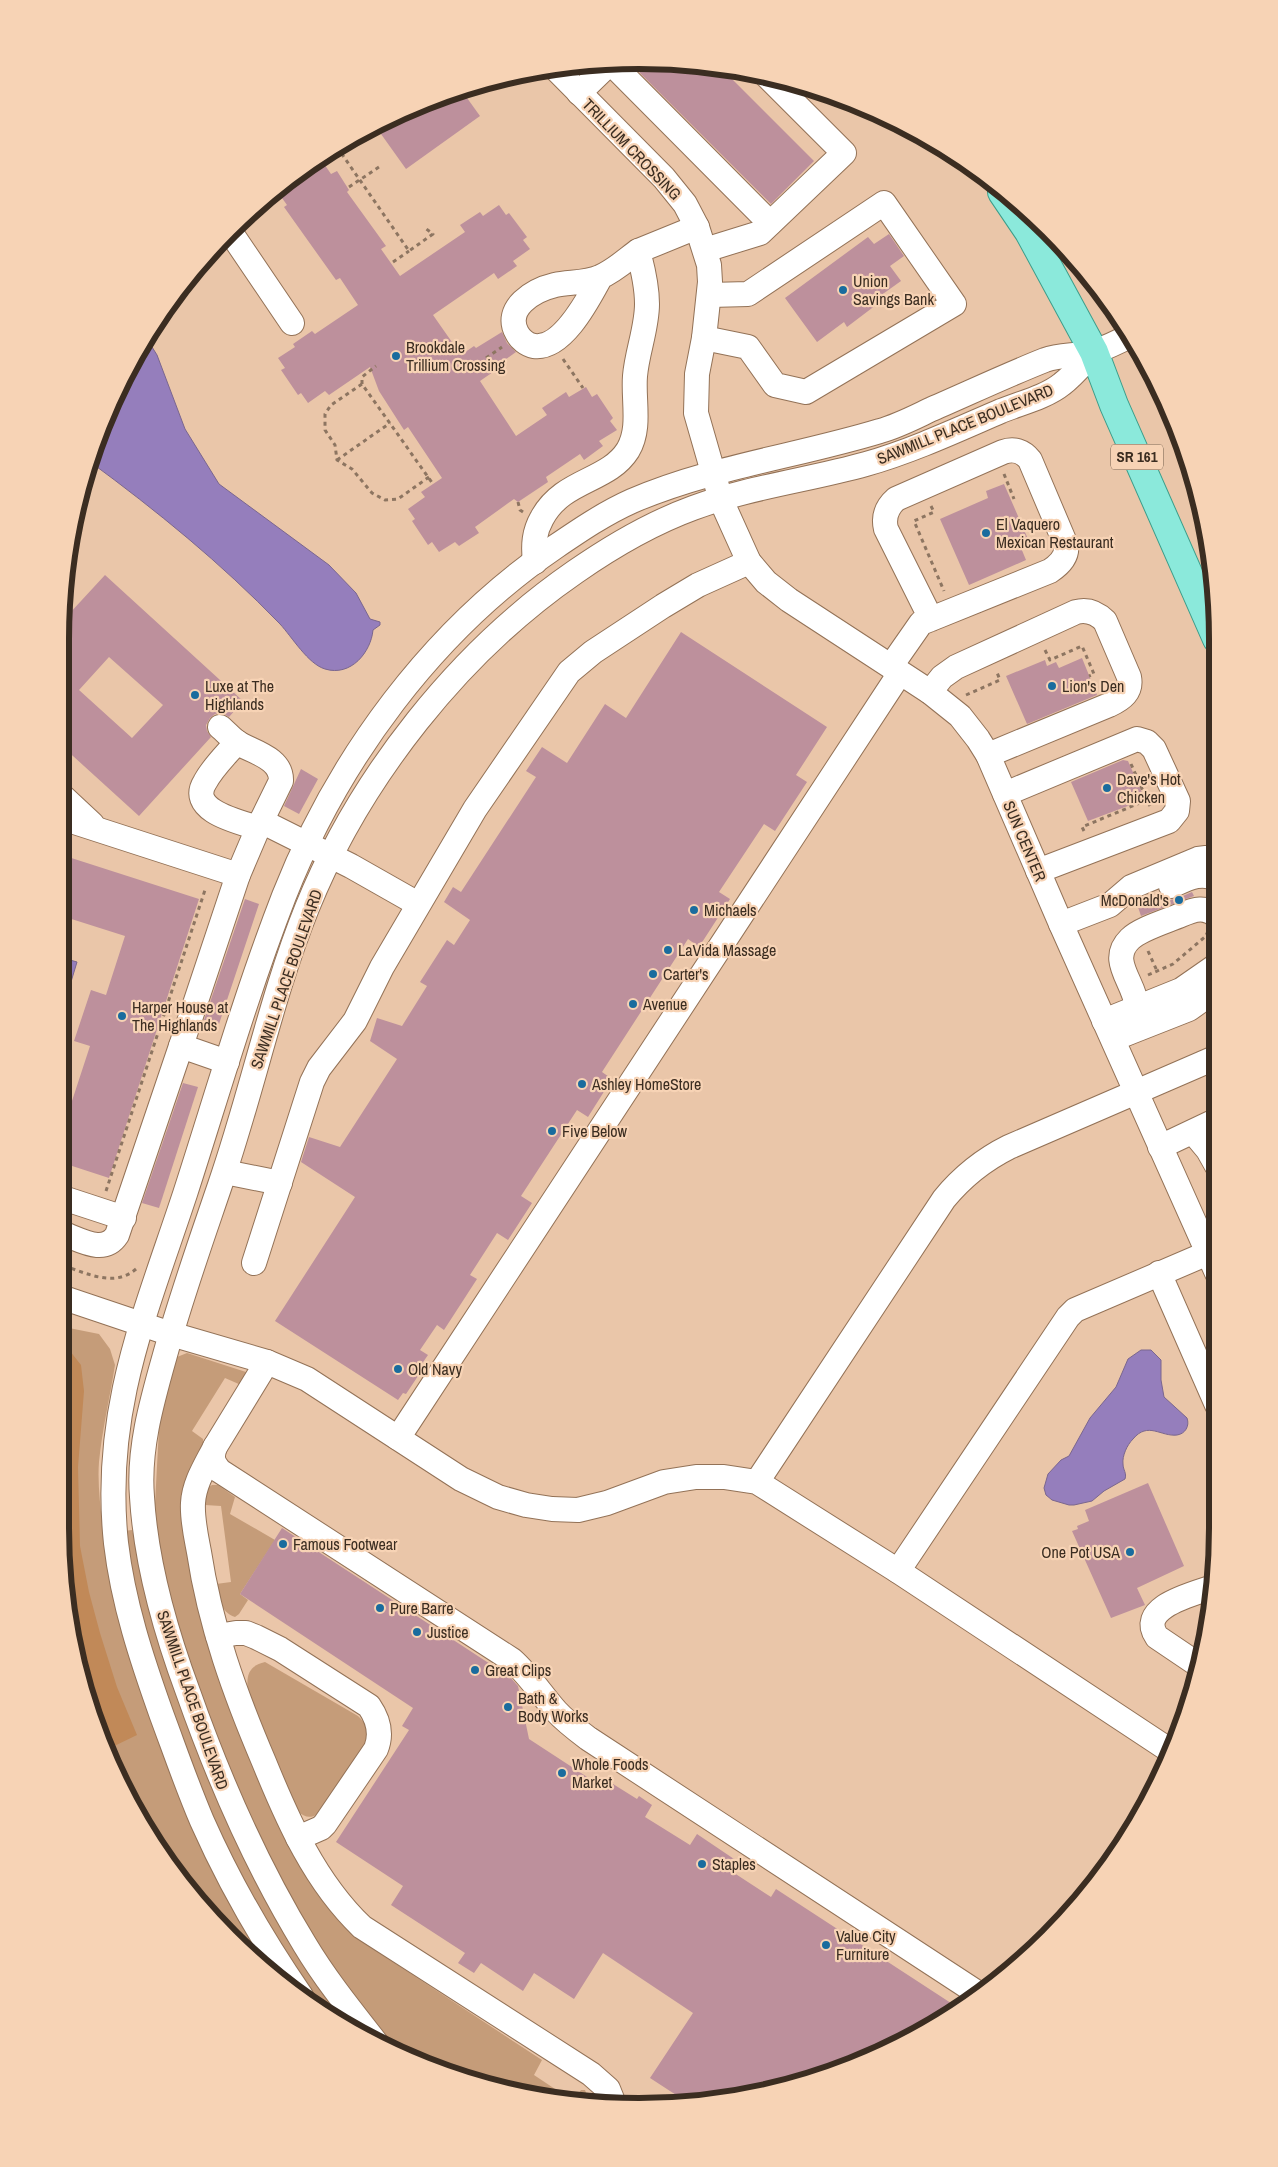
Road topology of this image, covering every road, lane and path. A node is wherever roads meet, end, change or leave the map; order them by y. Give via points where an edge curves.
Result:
1 (604, 70) edge
2 (618, 70) edge
3 (561, 75) edge
4 (777, 86) edge
5 (579, 93) junction
6 (341, 153) edge
7 (382, 165) dead end
8 (360, 180) junction
9 (349, 186) dead end
10 (1013, 209) edge
11 (770, 223) junction
12 (697, 227) junction
13 (425, 228) dead end
14 (234, 238) edge
15 (705, 250) junction
16 (409, 251) junction
17 (638, 251) junction
18 (393, 262) dead end
19 (600, 278) dead end
20 (710, 295) junction
21 (292, 323) dead end
22 (704, 338) junction
23 (1124, 339) edge
24 (1094, 352) junction
25 (560, 354) dead end
26 (376, 366) dead end
27 (362, 384) junction
28 (583, 388) dead end
29 (390, 423) junction
30 (337, 460) junction
31 (1001, 467) dead end
32 (713, 474) junction
33 (429, 477) junction
34 (433, 484) dead end
35 (928, 498) dead end
36 (1014, 499) dead end
37 (721, 500) junction
38 (535, 562) junction
39 (749, 562) junction
40 (942, 615) junction
41 (1208, 620) edge
42 (1043, 645) dead end
43 (1050, 660) junction
44 (1051, 664) dead end
45 (997, 665) dead end
46 (896, 670) junction
47 (1089, 676) dead end
48 (930, 692) junction
49 (965, 695) dead end
50 (988, 755) junction
51 (1005, 794) junction
52 (69, 803) edge
53 (69, 820) edge
54 (260, 825) junction
55 (97, 829) junction
56 (308, 844) junction
57 (330, 855) junction
58 (1209, 859) edge
59 (1038, 871) junction
60 (238, 875) junction
61 (1209, 876) edge
62 (205, 890) dead end
63 (418, 904) junction
64 (1110, 905) junction
65 (1209, 916) edge
66 (1061, 924) junction
67 (1209, 930) edge
68 (1146, 947) dead end
69 (1157, 971) junction
70 (1209, 971) edge
71 (1142, 978) dead end
72 (1209, 995) edge
73 (1138, 1007) junction
74 (1114, 1031) junction
75 (181, 1046) junction
76 (1209, 1060) edge
77 (227, 1062) junction
78 (1135, 1091) junction
79 (1209, 1124) edge
80 (1193, 1132) junction
81 (1160, 1147) junction
82 (1209, 1152) edge
83 (225, 1172) junction
84 (280, 1183) junction
85 (69, 1199) edge
86 (126, 1211) junction
87 (69, 1236) edge
88 (1209, 1256) edge
89 (254, 1263) dead end
90 (1209, 1264) edge
91 (1159, 1273) junction
92 (69, 1300) edge
93 (140, 1324) junction
94 (170, 1334) junction
95 (267, 1362) junction
96 (1209, 1387) edge
97 (398, 1438) junction
98 (215, 1447) junction
99 (757, 1482) junction
100 (898, 1571) junction
101 (1205, 1590) edge
102 (218, 1636) junction
103 (1193, 1661) edge
104 (1165, 1748) edge
105 (298, 1838) junction
106 (288, 1977) edge
107 (973, 1990) edge
108 (365, 2028) edge
109 (611, 2097) edge

1 - 5 street
2 - 11 street
3 - 5 street, TRILLIUM CROSSING
4 - 11 street via 844,153
5 - 12 street, TRILLIUM CROSSING via 664,178 685,204
6 - 8 path
7 - 8 path
8 - 9 path
8 - 16 path
10 - 24 main road, SR 161
11 - 15 street via 760,233
12 - 15 street, TRILLIUM CROSSING
12 - 17 street
13 - 16 path via 433,234
14 - 21 street
15 - 20 street, TRILLIUM CROSSING
16 - 18 path
17 - 19 street
17 - 38 street via 644,270 647,307 635,376 636,430 627,452 611,467 558,496 548,507 536,530
20 - 22 street, TRILLIUM CROSSING
20 - 22 street via 748,294 884,204 954,304 806,392 774,385 748,347
22 - 32 street, TRILLIUM CROSSING via 696,374 696,413
23 - 24 street
24 - 32 street, SAWMILL PLACE BOULEVARD via 1053,357 884,430
24 - 37 street, SAWMILL PLACE BOULEVARD via 1060,386 955,431 864,465
24 - 41 main road, SR 161
25 - 28 path
26 - 27 path via 362,377
27 - 29 path
27 - 30 path via 331,405 325,414 325,430 335,445
29 - 30 path
29 - 33 path
30 - 33 path via 352,469 372,493 385,500 398,499
31 - 36 path
32 - 37 street, TRILLIUM CROSSING
32 - 38 street, SAWMILL PLACE BOULEVARD via 618,508
33 - 34 path
35 - 40 path via 934,512 914,521
37 - 39 street, SUN CENTER
37 - 57 street, SAWMILL PLACE BOULEVARD via 666,519 580,568 530,604 492,638 402,742
38 - 56 street, SAWMILL PLACE BOULEVARD via 464,622 399,694 340,783
39 - 46 street, SUN CENTER via 766,582 789,600
39 - 63 street via 698,585 663,606 587,656 569,672 475,808
40 - 40 street via 1050,571 1066,555 1066,545 1030,460 1022,452 1003,452 896,499 889,507 884,521 886,529
40 - 46 street via 917,626
42 - 43 path
43 - 44 path
43 - 47 path via 1082,646 1094,674
45 - 49 path via 995,668 1000,680
46 - 48 street, SUN CENTER
46 - 97 street
48 - 50 street, SUN CENTER via 960,716
48 - 50 street via 956,667 1076,612 1092,612 1105,621 1129,677 1130,686 1126,694 1109,705
50 - 51 street, SUN CENTER
51 - 59 street, SUN CENTER
51 - 59 street via 1137,739 1154,749 1178,802 1177,811 1169,821
52 - 55 street
53 - 55 street
54 - 54 street via 216,813 206,805 202,796 202,789 228,734 258,752 280,773 281,781
54 - 56 street
54 - 60 street
55 - 60 street
56 - 57 street
56 - 77 street, SAWMILL PLACE BOULEVARD via 272,929
57 - 63 street
57 - 83 street, SAWMILL PLACE BOULEVARD via 285,972
58 - 64 street via 1198,858 1131,887
59 - 66 street, SUN CENTER
60 - 75 street
61 - 64 street via 1195,876 1137,901
62 - 86 path via 104,1195
63 - 84 street via 355,1021 312,1082
64 - 66 street
65 - 73 street via 1206,910 1192,910 1129,939 1122,950 1121,960
66 - 74 street, SUN CENTER
67 - 69 path via 1206,936 1173,964
68 - 69 path
69 - 71 path
70 - 73 street via 1181,990
72 - 74 street via 1189,1009
73 - 74 street
74 - 78 street, SUN CENTER
75 - 77 street
75 - 86 street
76 - 78 street
77 - 93 street, SAWMILL PLACE BOULEVARD
78 - 81 street, SUN CENTER
78 - 99 street via 992,1155 956,1185
79 - 80 street
80 - 81 street
80 - 82 street
81 - 88 street, SUN CENTER
83 - 84 street
83 - 94 street, SAWMILL PLACE BOULEVARD
84 - 89 street
85 - 86 street
86 - 87 street via 114,1240 105,1246
90 - 91 street
91 - 96 street
91 - 100 street via 1075,1310 1068,1317
92 - 93 street
93 - 94 street
93 - 106 street, SAWMILL PLACE BOULEVARD via 126,1374 116,1434 113,1480 116,1541 125,1597 155,1696 202,1822 268,1947
94 - 95 street
94 - 108 street, SAWMILL PLACE BOULEVARD via 143,1448 141,1494 158,1599 179,1668 231,1806 308,1950
95 - 97 street via 307,1379
95 - 98 street
97 - 99 street via 461,1479 496,1496 552,1509 578,1510 596,1506 664,1482 696,1477
98 - 102 street via 197,1483 193,1515 205,1588
98 - 107 street via 212,1456 220,1471 512,1660 527,1673 556,1711 589,1739
99 - 100 street
100 - 104 street
101 - 103 street via 1164,1606 1152,1620 1157,1637
102 - 105 street via 251,1731
102 - 105 street via 246,1633 269,1643 369,1706 377,1720 379,1737 376,1749 325,1824
105 - 109 street via 332,1893 362,1927 591,2074 608,2089

